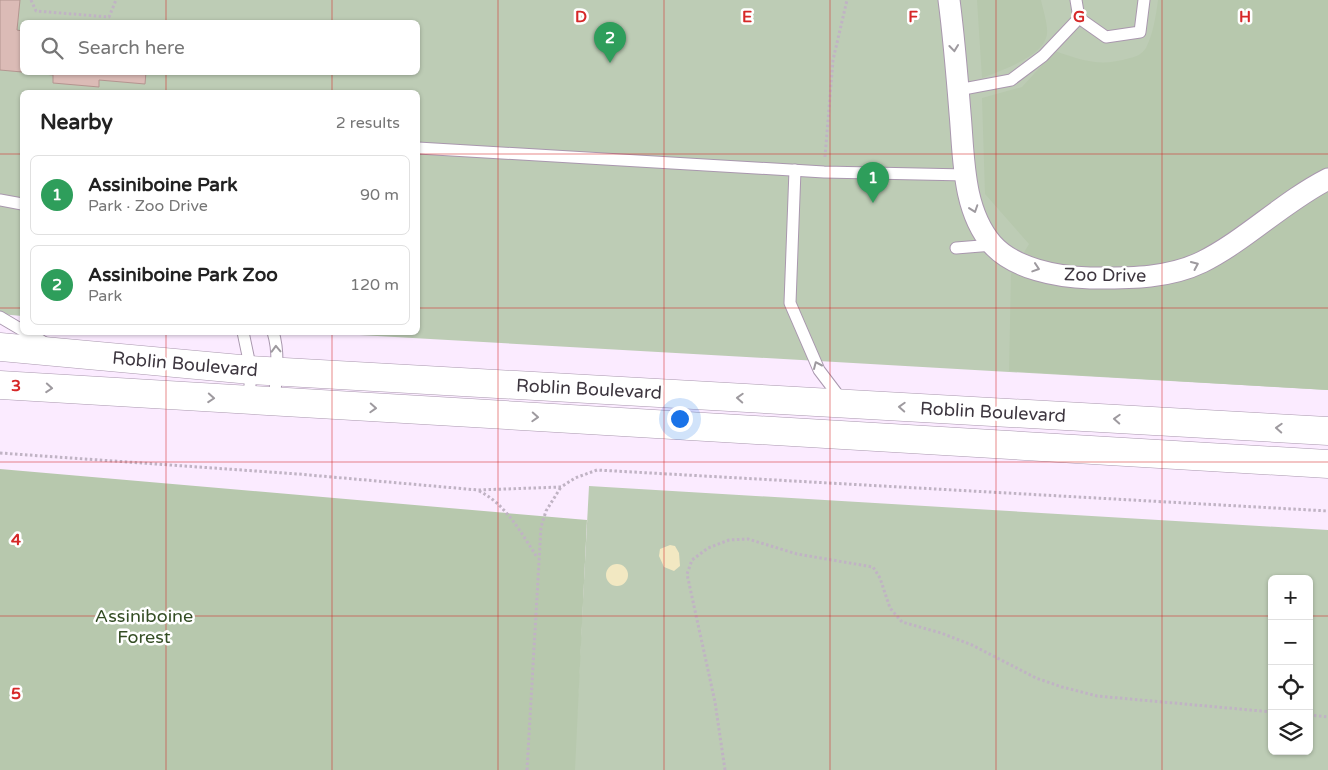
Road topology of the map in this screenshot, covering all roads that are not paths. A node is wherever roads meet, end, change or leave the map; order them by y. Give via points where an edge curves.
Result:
1 (949, 0) edge
2 (1076, 0) edge
3 (1144, 0) edge
4 (1079, 18) junction
5 (958, 90) junction
6 (420, 148) edge
7 (795, 170) junction
8 (966, 175) junction
9 (1328, 178) edge
10 (0, 200) edge
11 (20, 204) edge
12 (993, 245) junction
13 (956, 248) dead end
14 (0, 317) edge
15 (20, 329) edge
16 (32, 335) edge
17 (245, 335) edge
18 (274, 335) edge
19 (0, 347) edge
20 (61, 353) junction
21 (264, 370) junction
22 (0, 385) edge
23 (261, 401) junction
24 (845, 404) junction
25 (1328, 431) edge
26 (1328, 464) edge

1 -> 5 street, Zoo Drive
2 - 4 lane
3 - 4 lane via 1140,32 1106,37
4 - 5 lane via 1043,56 1011,80
5 - 8 street, Zoo Drive
6 - 7 lane
7 - 8 lane
24 -> 7 lane via 818,370 790,303
8 -> 12 street, Zoo Drive via 969,196 981,229
12 -> 9 street, Zoo Drive via 1012,259 1057,275 1122,278 1159,275 1182,270 1218,253 1291,200
10 - 11 lane
12 - 13 lane
14 - 15 lane
16 - 20 lane
17 - 21 lane
21 -> 18 lane via 276,342
19 - 20 main road, Roblin Boulevard
20 - 21 main road, Roblin Boulevard
21 - 23 lane
21 - 23 lane
24 -> 21 main road, Roblin Boulevard
22 -> 23 main road, Roblin Boulevard
23 -> 26 main road, Roblin Boulevard
25 -> 24 main road, Roblin Boulevard

